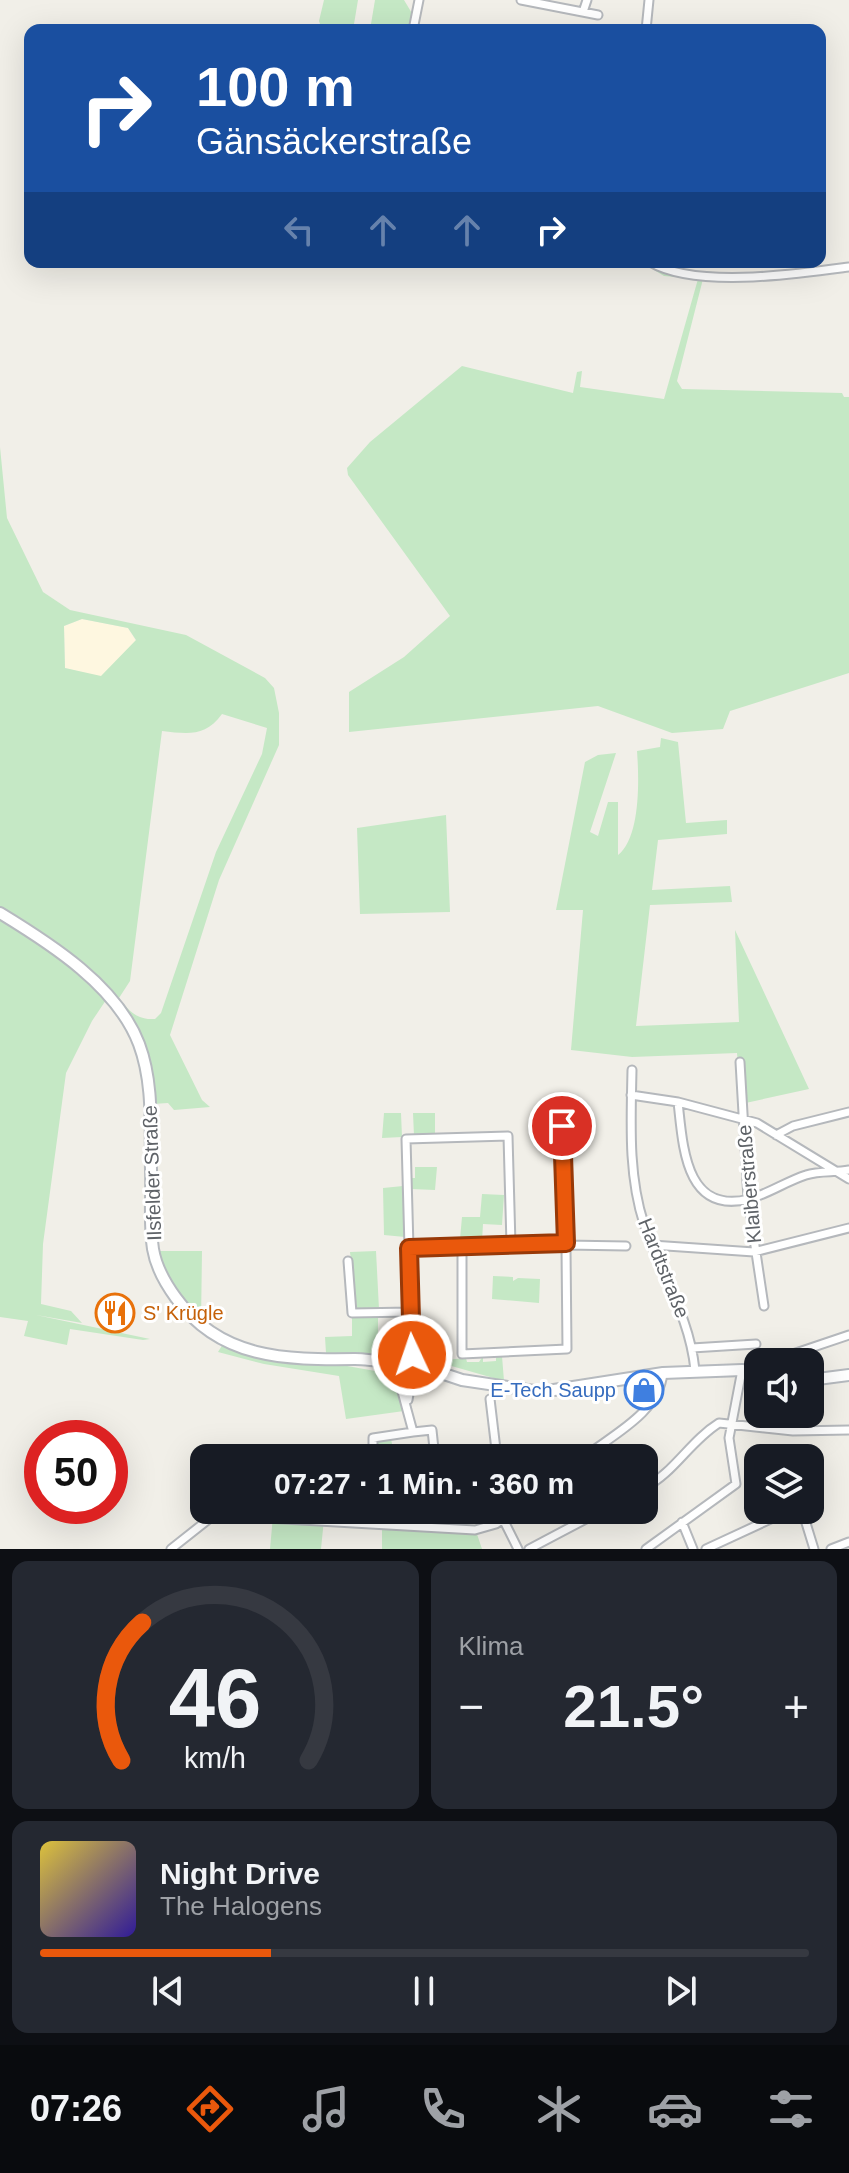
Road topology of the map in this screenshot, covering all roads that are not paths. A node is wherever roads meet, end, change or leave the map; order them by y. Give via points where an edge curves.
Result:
1 (419, 0) edge
2 (521, 0) edge
3 (528, 0) edge
4 (587, 0) edge
5 (649, 0) edge
6 (583, 12) junction
7 (598, 15) dead end
8 (414, 24) edge
9 (647, 24) edge
10 (849, 267) edge
11 (666, 268) edge
12 (0, 913) edge
13 (740, 1062) dead end
14 (632, 1070) dead end
15 (631, 1095) junction
16 (678, 1102) junction
17 (849, 1112) edge
18 (743, 1120) junction
19 (562, 1126) dead end
20 (776, 1135) junction
21 (849, 1170) edge
22 (836, 1172) junction
23 (849, 1179) edge
24 (748, 1199) junction
25 (849, 1228) edge
26 (511, 1245) junction
27 (566, 1245) junction
28 (652, 1245) junction
29 (462, 1246) junction
30 (626, 1246) dead end
31 (409, 1248) junction
32 (754, 1252) junction
33 (348, 1261) dead end
34 (764, 1306) dead end
35 (410, 1312) junction
36 (849, 1335) edge
37 (756, 1344) dead end
38 (692, 1348) junction
39 (810, 1348) edge
40 (406, 1354) junction
41 (390, 1366) junction
42 (420, 1366) junction
43 (695, 1370) junction
44 (742, 1370) joint
45 (663, 1373) junction
46 (849, 1375) edge
47 (824, 1378) edge
48 (462, 1380) junction
49 (409, 1382) junction
50 (490, 1399) dead end
51 (731, 1423) junction
52 (849, 1430) edge
53 (413, 1432) junction
54 (373, 1444) edge
55 (434, 1444) edge
56 (495, 1444) edge
57 (601, 1444) edge
58 (658, 1479) edge
59 (682, 1522) junction
60 (203, 1524) edge
61 (435, 1524) edge
62 (487, 1524) edge
63 (507, 1524) edge
64 (576, 1524) edge
65 (760, 1524) edge
66 (806, 1524) edge
67 (849, 1542) edge
68 (171, 1549) edge
69 (518, 1549) edge
70 (529, 1549) edge
71 (646, 1549) edge
72 (693, 1549) edge
73 (706, 1549) edge
74 (814, 1549) edge
75 (831, 1549) edge

1 - 8 street
2 - 3 street
3 - 6 street
4 - 6 street
5 - 9 street
6 - 7 street
10 - 11 street via 762,277
12 - 41 main road, Ilsfelder Straße via 93,981 139,1044 149,1086 153,1249 162,1279 199,1325 255,1355
13 - 18 street, Klaiberstraße
14 - 15 street, Hardtstraße
15 - 16 street
15 - 28 street, Hardtstraße via 638,1198
16 - 18 street
16 - 24 street via 693,1181 710,1196
17 - 20 street
18 - 20 street
18 - 24 street, Klaiberstraße
19 - 27 street
20 - 22 street
21 - 22 street
22 - 23 street
22 - 24 street via 809,1174
24 - 32 street, Klaiberstraße
25 - 32 street
26 - 27 street
26 - 29 street
26 - 31 street via 508,1136 464,1137 406,1139
27 - 29 street via 567,1349 462,1354
27 - 30 street
28 - 32 street
28 - 38 street, Hardtstraße via 681,1308
29 - 31 street
31 - 35 street
32 - 34 street, Klaiberstraße
33 - 35 street via 352,1313
35 - 40 street
36 - 39 street
37 - 38 street
38 - 43 street, Hardtstraße
40 - 41 main road
40 - 42 main road
41 - 49 main road
42 - 48 main road
42 - 49 main road
43 - 44 main road
43 - 45 main road
44 - 51 street
45 - 48 main road via 541,1392
45 - 57 street via 652,1404
46 - 47 main road
48 - 49 main road
49 - 53 street
50 - 56 street
51 - 52 street via 793,1431
51 - 58 street via 705,1431
51 - 59 street via 736,1484
53 - 54 street via 373,1438
53 - 55 street via 432,1430
59 - 71 street
59 - 72 street
60 - 68 street
61 - 62 street via 475,1530
63 - 69 street
64 - 70 street
65 - 73 street
66 - 74 street
67 - 75 street

